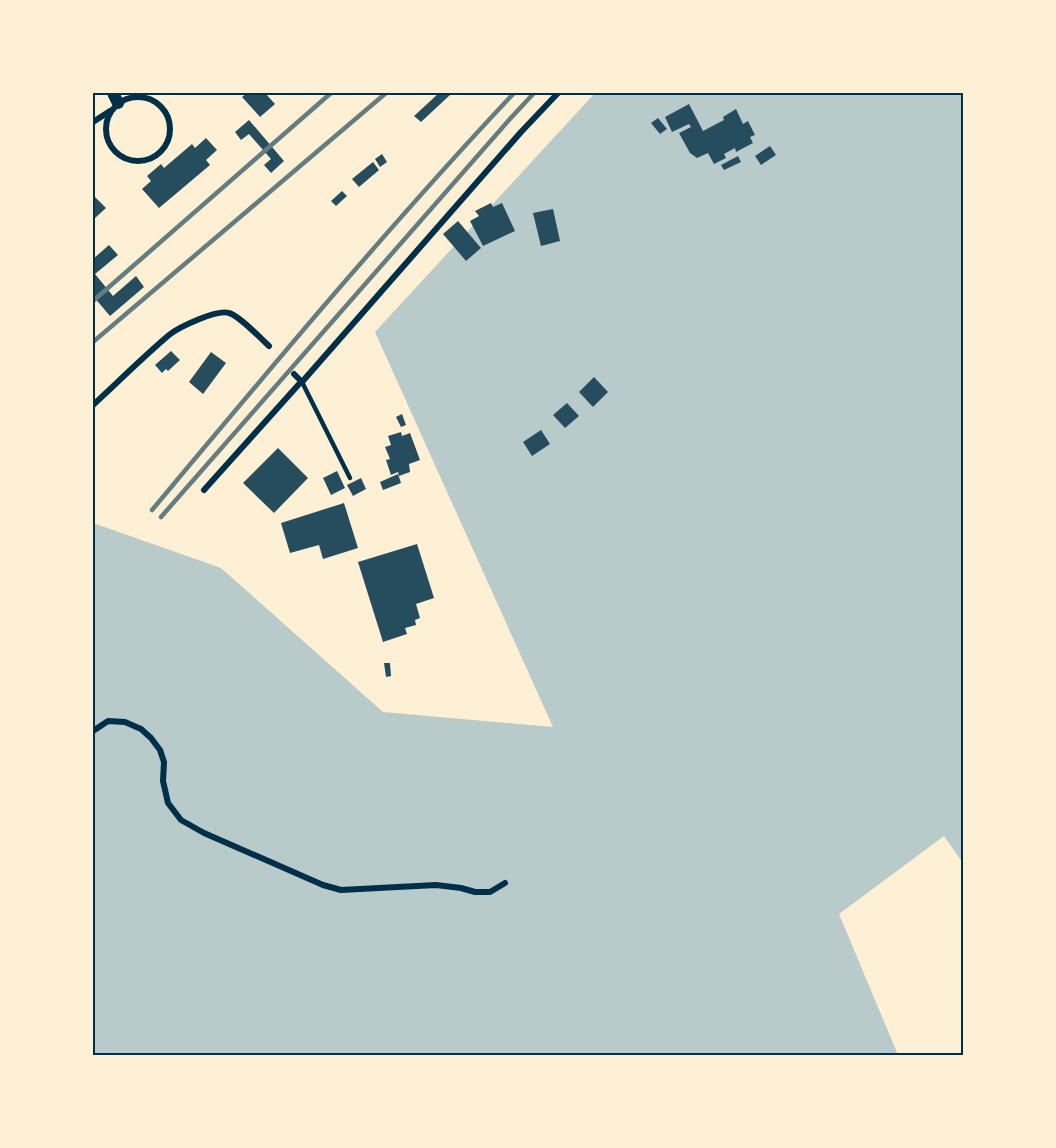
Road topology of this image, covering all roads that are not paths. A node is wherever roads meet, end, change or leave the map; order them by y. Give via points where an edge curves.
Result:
1 (558, 93) edge
2 (114, 103) edge
3 (93, 122) edge
4 (269, 346) dead end
5 (294, 374) dead end
6 (302, 382) junction
7 (93, 405) edge
8 (350, 478) dead end
9 (204, 490) dead end
10 (93, 731) edge
11 (506, 883) dead end

1 - 6 street
2 - 2 street via 106,135 118,154 141,160 161,150 170,128 156,102 139,97
2 - 3 street
4 - 7 street via 236,317 217,312 171,333
5 - 6 street
6 - 8 lane
6 - 9 street
10 - 11 street via 108,721 125,722 141,729 160,750 168,803 181,820 323,885 341,890 436,885 490,892

